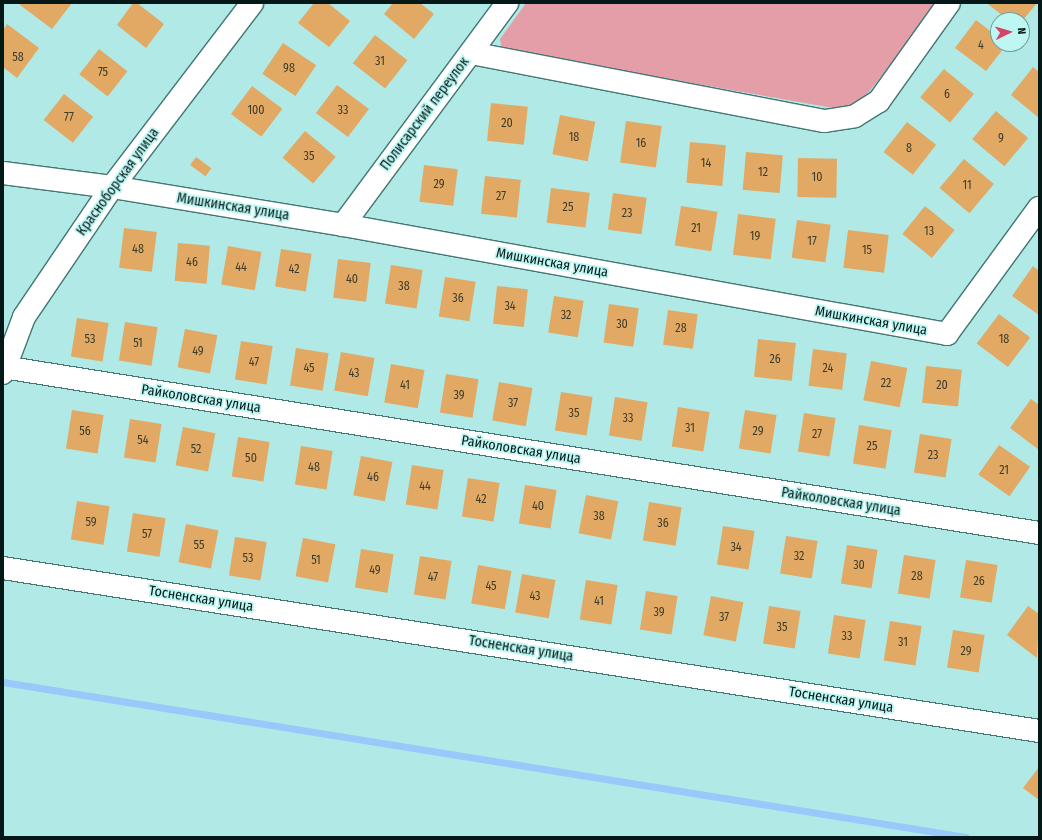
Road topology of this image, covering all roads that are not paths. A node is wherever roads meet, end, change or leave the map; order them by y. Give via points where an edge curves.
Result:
1 (252, 3) edge
2 (507, 3) edge
3 (949, 3) edge
4 (471, 53) junction
5 (3, 173) edge
6 (112, 187) junction
7 (1039, 208) edge
8 (343, 225) junction
9 (3, 369) edge
10 (1039, 533) edge
11 (3, 568) edge
12 (1039, 731) edge

1 - 6 street, Красноборская улица
2 - 4 street, Полисарский переулок
3 - 4 street via 879,101 855,116 825,121
4 - 8 street, Полисарский переулок
5 - 6 street, Мишкинская улица
6 - 8 street, Мишкинская улица
6 - 9 street, Красноборская улица via 24,317
7 - 8 street, Мишкинская улица via 947,334
9 - 10 street, Райколовская улица
11 - 12 street, Тосненская улица

